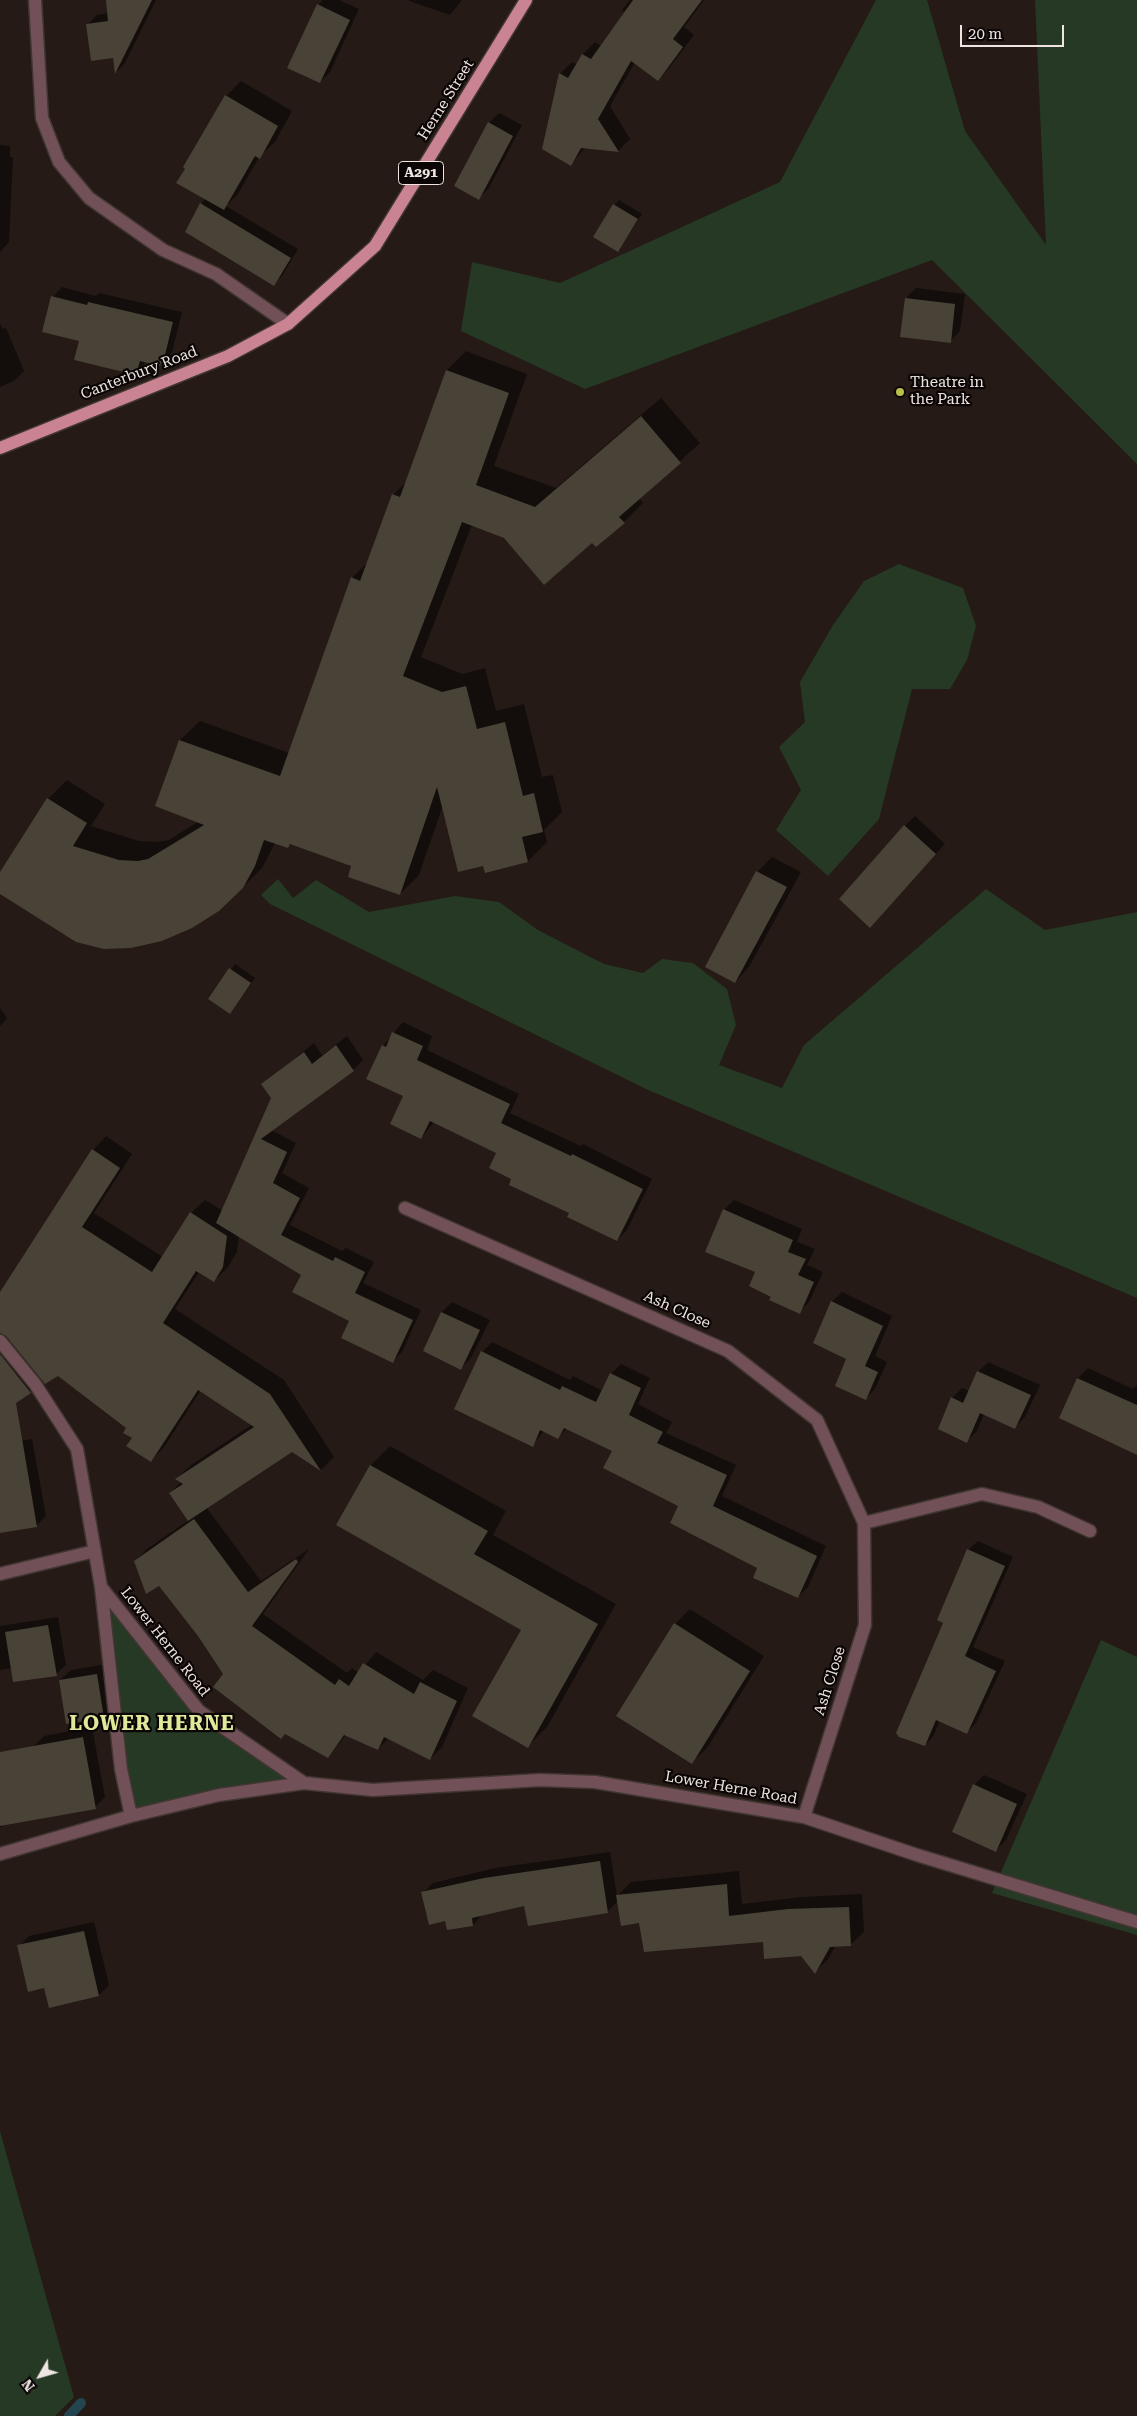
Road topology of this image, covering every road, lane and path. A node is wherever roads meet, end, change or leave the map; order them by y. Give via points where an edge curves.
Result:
1 (35, 0) edge
2 (526, 0) edge
3 (288, 324) junction
4 (0, 448) edge
5 (406, 1208) dead end
6 (0, 1341) edge
7 (864, 1523) junction
8 (1090, 1531) dead end
9 (95, 1551) junction
10 (0, 1574) edge
11 (101, 1587) junction
12 (304, 1782) junction
13 (130, 1816) junction
14 (804, 1817) junction
15 (0, 1854) edge
16 (1137, 1922) edge

1 - 3 street via 42,118 59,162 89,198 155,245 216,274
2 - 3 main road, Herne Street / A291 via 376,246
3 - 4 main road, Canterbury Road / A291 via 228,356
5 - 7 street, Ash Close via 728,1351 817,1420
6 - 9 street, Lower Herne Road via 35,1384 76,1449
7 - 8 street via 982,1494 1038,1507
7 - 14 street, Ash Close via 865,1625
9 - 10 street
9 - 11 street, Lower Herne Road
11 - 12 street, Lower Herne Road via 199,1711
11 - 13 street, Lower Herne Road via 121,1769
12 - 13 street, Lower Herne Road via 219,1795
12 - 14 street, Lower Herne Road via 373,1790 540,1780 595,1782
13 - 15 street, Lower Herne Road
14 - 16 street, Lower Herne Road

